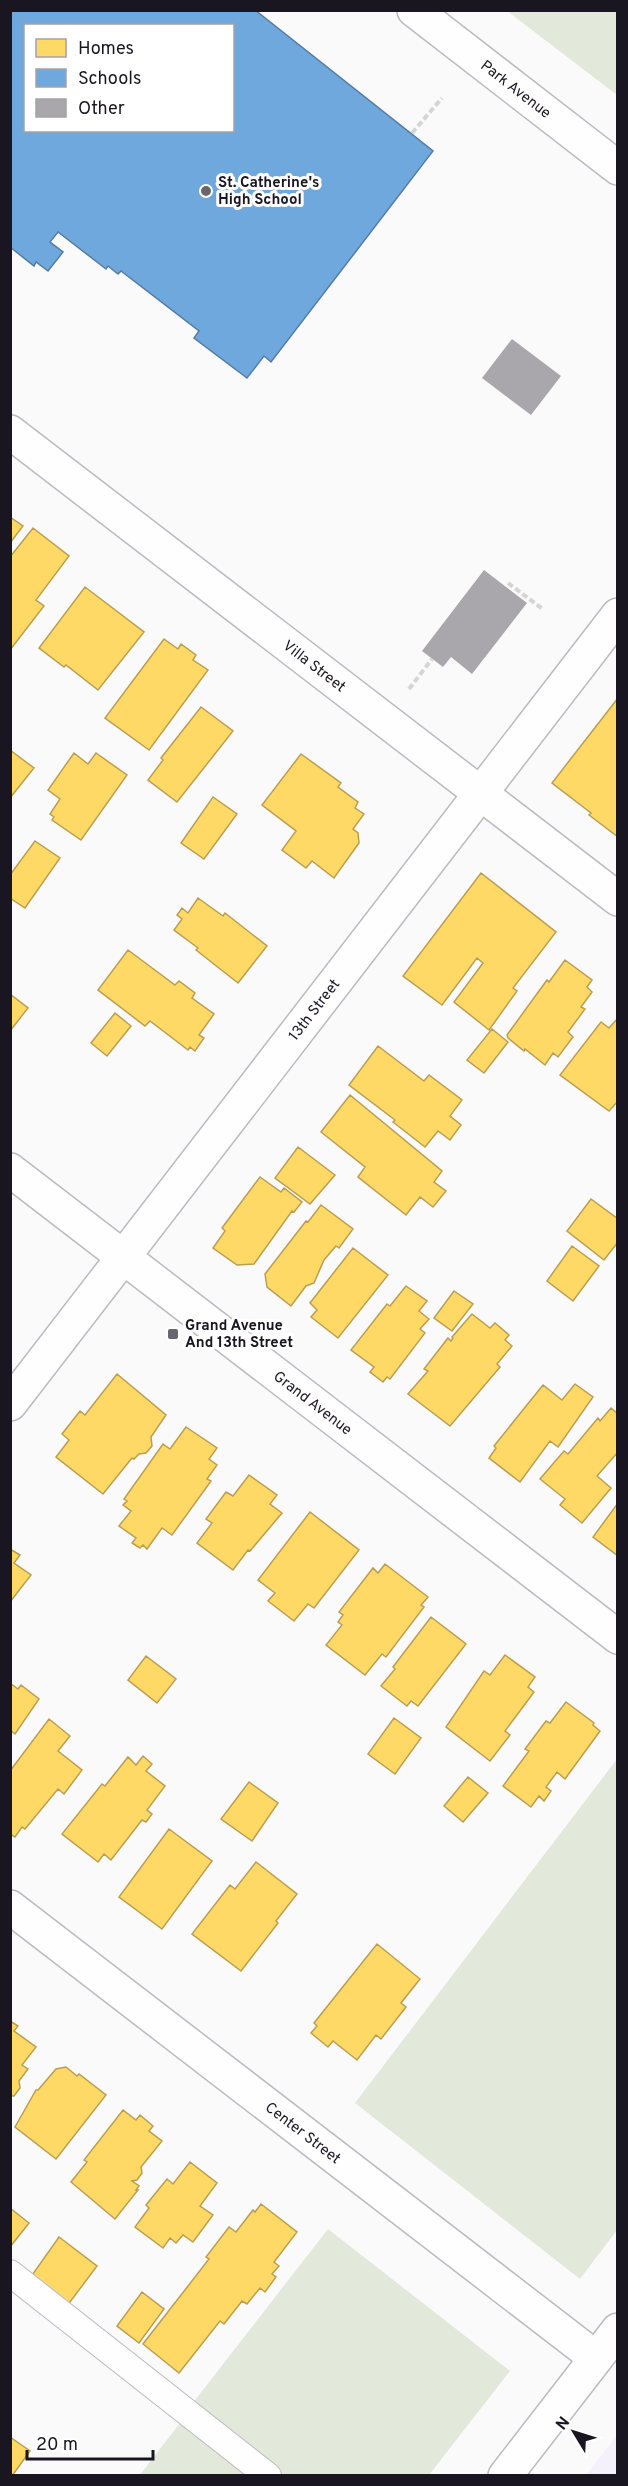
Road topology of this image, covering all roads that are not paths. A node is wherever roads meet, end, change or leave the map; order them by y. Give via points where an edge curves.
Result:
1 (414, 10) edge
2 (618, 168) edge
3 (10, 432) edge
4 (618, 615) edge
5 (480, 794) junction
6 (618, 899) edge
7 (10, 1170) edge
8 (124, 1257) junction
9 (10, 1404) edge
10 (618, 1636) edge
11 (10, 1907) edge
12 (10, 2273) edge
13 (618, 2330) edge
14 (596, 2358) junction
15 (268, 2475) edge
16 (505, 2475) edge

1 - 2 street, Park Avenue
3 - 5 street, Villa Street
4 - 5 street, 13th Street
5 - 6 street, Villa Street
5 - 8 street, 13th Street
7 - 8 street, Grand Avenue
8 - 9 street, 13th Street
8 - 10 street, Grand Avenue
11 - 14 street, Center Street
12 - 15 lane
13 - 14 street
14 - 16 street

